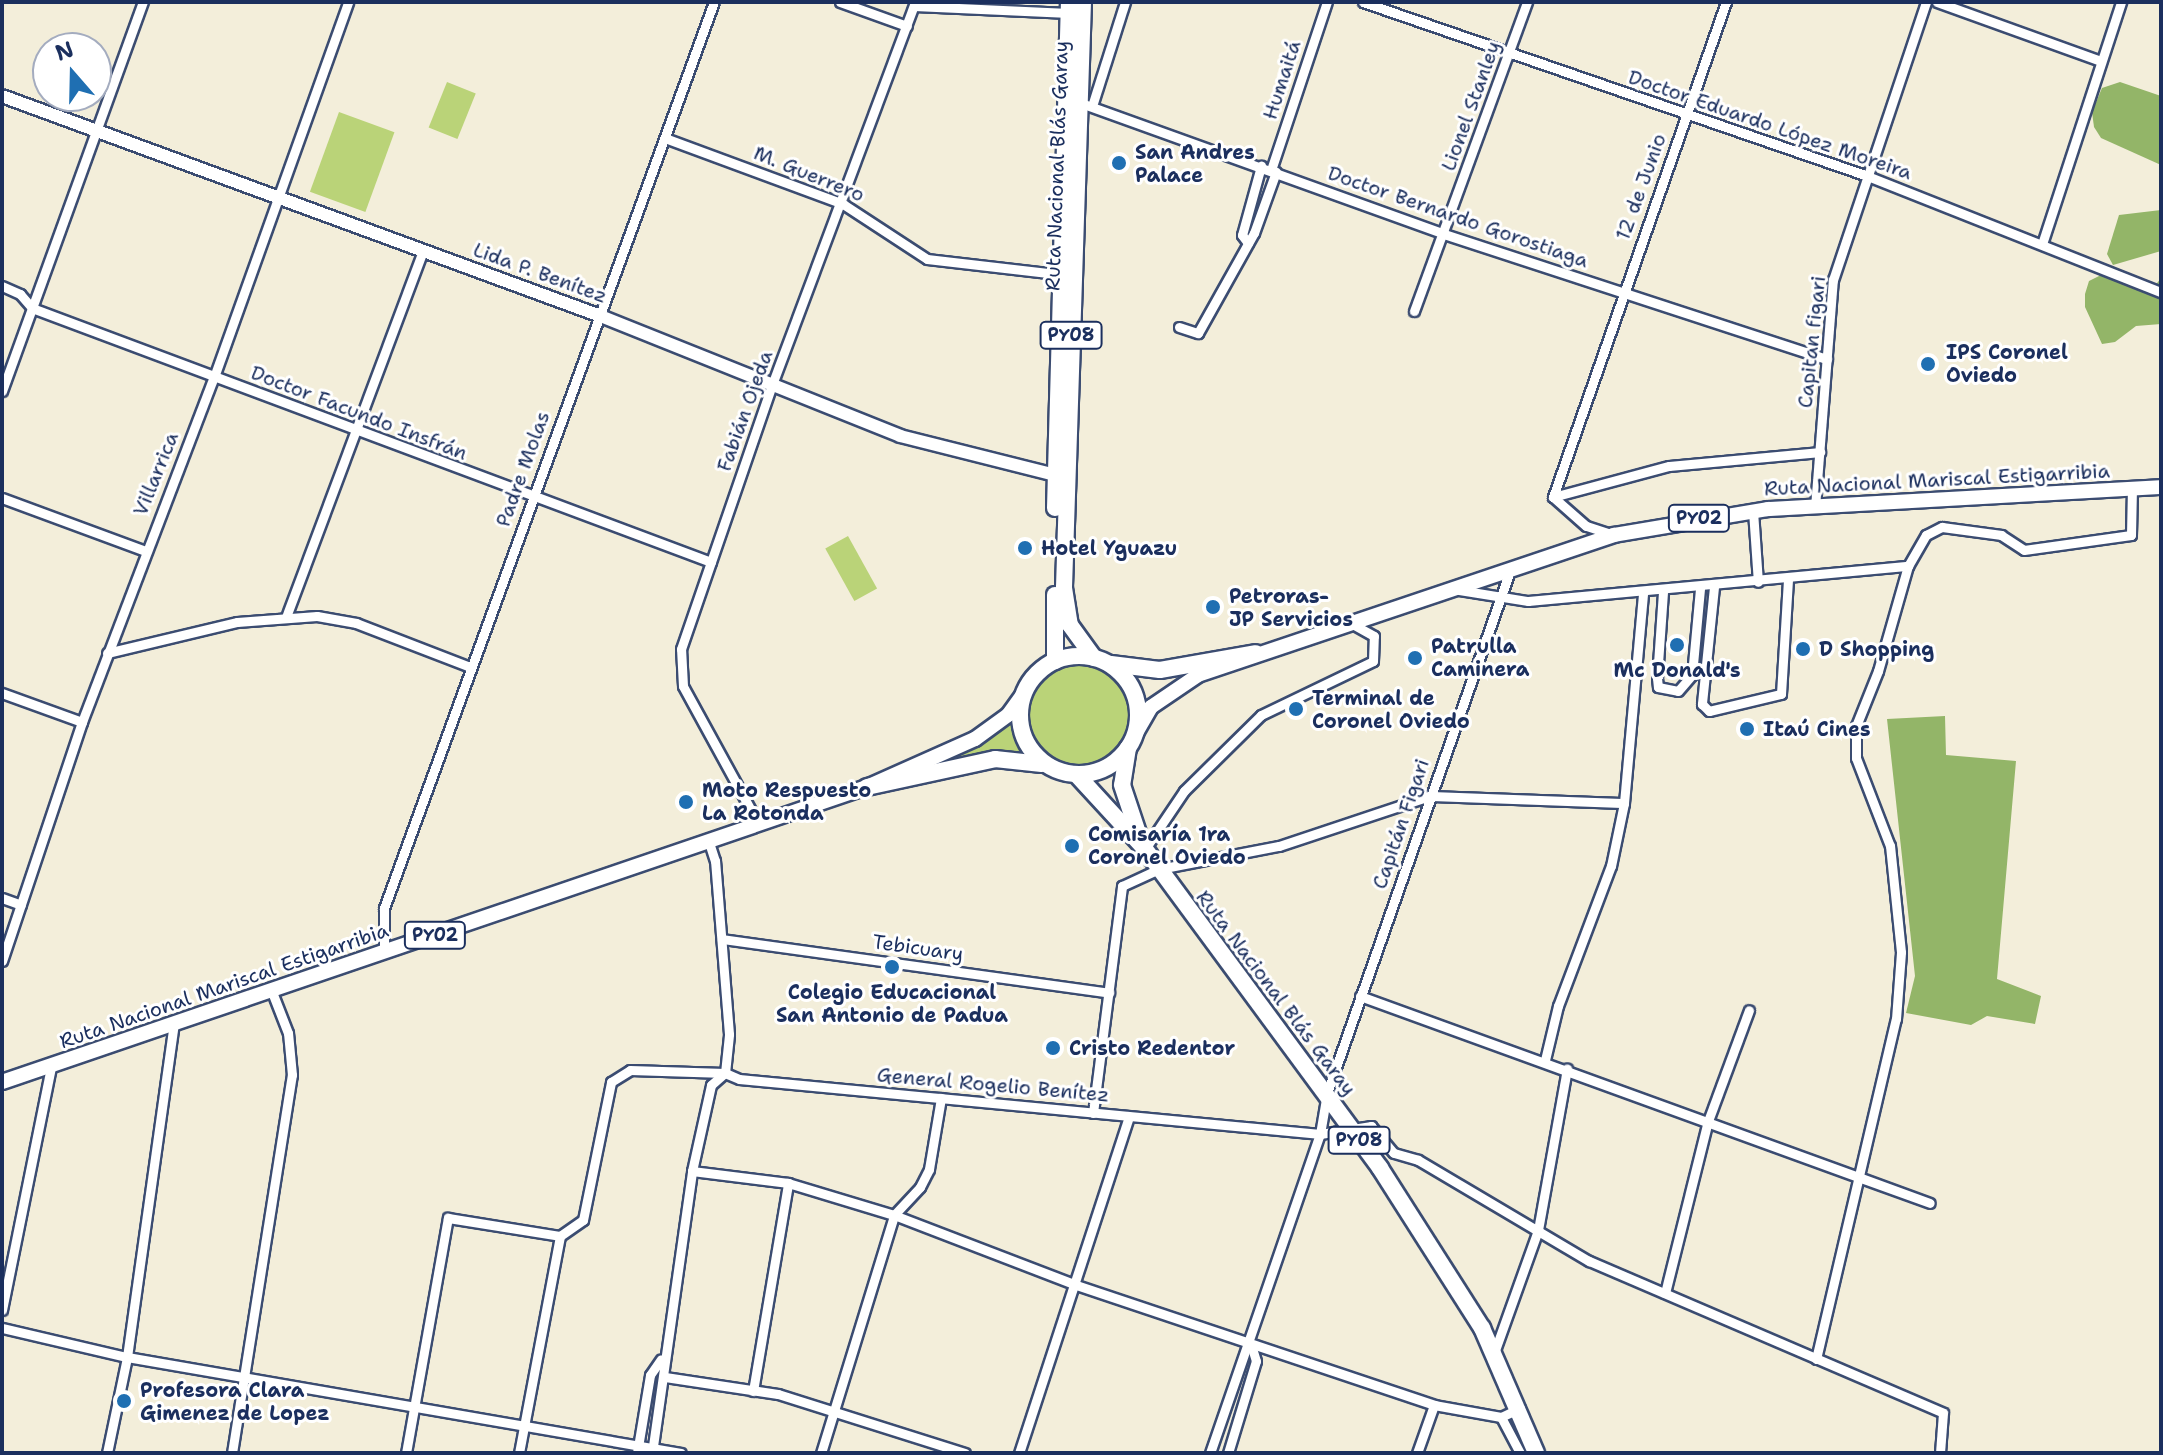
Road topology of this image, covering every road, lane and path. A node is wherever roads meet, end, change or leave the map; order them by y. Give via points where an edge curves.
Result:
1 (143, 2) edge
2 (348, 2) edge
3 (714, 2) edge
4 (840, 2) edge
5 (1083, 2) edge
6 (1125, 2) edge
7 (1327, 2) edge
8 (1363, 2) edge
9 (1527, 2) edge
10 (1726, 2) edge
11 (1926, 2) edge
12 (1937, 2) edge
13 (2121, 2) edge
14 (914, 4) edge
15 (1069, 8) edge
16 (907, 26) junction
17 (1509, 53) junction
18 (2101, 61) junction
19 (2, 96) edge
20 (1079, 104) junction
21 (1687, 115) junction
22 (96, 131) junction
23 (665, 138) junction
24 (1269, 169) junction
25 (1865, 175) junction
26 (278, 198) junction
27 (843, 204) junction
28 (1444, 234) junction
29 (1248, 243) junction
30 (2042, 244) junction
31 (423, 251) junction
32 (1067, 275) junction
33 (2, 286) edge
34 (2161, 292) edge
35 (1621, 293) junction
36 (32, 308) junction
37 (1414, 311) dead end
38 (598, 315) junction
39 (1179, 327) dead end
40 (1827, 359) junction
41 (214, 377) junction
42 (773, 382) junction
43 (2, 391) edge
44 (356, 431) junction
45 (1820, 452) junction
46 (1060, 477) junction
47 (2161, 487) edge
48 (2132, 489) junction
49 (533, 497) junction
50 (1553, 497) junction
51 (2, 498) edge
52 (1815, 507) junction
53 (1753, 511) junction
54 (1614, 535) junction
55 (145, 551) junction
56 (711, 562) junction
57 (1908, 566) junction
58 (1511, 567) junction
59 (1788, 579) junction
60 (1758, 582) junction
61 (1714, 587) junction
62 (1700, 588) junction
63 (1449, 589) junction
64 (1663, 592) junction
65 (1501, 593) junction
66 (1643, 594) junction
67 (286, 617) junction
68 (1350, 624) junction
69 (107, 653) junction
70 (1256, 653) junction
71 (1055, 661) junction
72 (1100, 661) junction
73 (470, 667) junction
74 (2, 693) edge
75 (1024, 693) junction
76 (82, 722) junction
77 (1130, 744) junction
78 (1046, 764) junction
79 (1076, 774) junction
80 (867, 787) junction
81 (1429, 796) junction
82 (1624, 803) junction
83 (759, 825) junction
84 (709, 842) junction
85 (1145, 849) junction
86 (1159, 869) junction
87 (2, 898) edge
88 (21, 905) junction
89 (722, 939) junction
90 (384, 952) junction
91 (2, 961) edge
92 (272, 992) junction
93 (1109, 993) junction
94 (1360, 996) junction
95 (1749, 1010) dead end
96 (174, 1024) junction
97 (1545, 1060) junction
98 (51, 1066) junction
99 (1567, 1069) junction
100 (725, 1073) junction
101 (2, 1082) edge
102 (1327, 1093) junction
103 (941, 1098) junction
104 (1093, 1113) junction
105 (1129, 1116) junction
106 (1708, 1121) junction
107 (1354, 1132) junction
108 (1320, 1134) junction
109 (692, 1171) junction
110 (1860, 1177) junction
111 (788, 1183) junction
112 (1930, 1203) dead end
113 (894, 1215) junction
114 (1538, 1230) junction
115 (560, 1236) junction
116 (1076, 1285) junction
117 (1665, 1293) junction
118 (2, 1310) edge
119 (2, 1328) edge
120 (1251, 1345) junction
121 (1494, 1353) junction
122 (127, 1357) junction
123 (661, 1359) junction
124 (1816, 1359) junction
125 (245, 1377) junction
126 (665, 1377) junction
127 (753, 1391) junction
128 (414, 1405) junction
129 (1434, 1405) junction
130 (1520, 1408) junction
131 (833, 1412) junction
132 (1501, 1417) junction
133 (523, 1425) junction
134 (637, 1449) edge
135 (652, 1451) edge
136 (107, 1453) edge
137 (232, 1453) edge
138 (406, 1453) edge
139 (519, 1453) edge
140 (681, 1453) edge
141 (821, 1453) edge
142 (965, 1453) edge
143 (1019, 1453) edge
144 (1210, 1453) edge
145 (1228, 1453) edge
146 (1417, 1453) edge
147 (1520, 1453) edge
148 (1536, 1453) edge
149 (1940, 1453) edge

1 - 22 street
2 - 26 street, Villarrica
3 - 23 street, Padre Molas
4 - 16 street
5 - 20 highway, Ruta Nacional Blás Garay / PY08
6 - 20 street
7 - 24 street, Humaitá
8 - 17 street, Doctor Eduardo López Moreira
9 - 17 street, Lionel Stanley
10 - 21 street, 12 de Junio
11 - 25 street, Capitan figari
12 - 18 street
13 - 18 street
14 - 15 street
14 - 16 street, Fabián Ojeda
15 - 20 highway, Ruta Nacional Blás Garay / PY08
16 - 27 street, Fabián Ojeda
17 - 21 street, Doctor Eduardo López Moreira
17 - 28 street, Lionel Stanley
18 - 30 street
19 - 22 street, Lida P. Benítez
20 - 24 street, Doctor Bernardo Gorostiaga
20 - 32 highway, Ruta Nacional Blás Garay / PY08
21 - 25 street, Doctor Eduardo López Moreira
21 - 35 street, 12 de Junio
22 - 26 street, Lida P. Benítez
22 - 36 street
23 - 27 street, M. Guerrero
23 - 38 street, Padre Molas
24 - 28 street, Doctor Bernardo Gorostiaga
24 - 29 street
24 - 29 street via 1242,235
25 - 30 street, Doctor Eduardo López Moreira
25 - 40 street, Capitan figari via 1833,280
26 - 31 street, Lida P. Benítez
26 - 41 street, Villarrica
27 - 32 street, M. Guerrero via 927,259
27 - 42 street, Fabián Ojeda
28 - 35 street, Doctor Bernardo Gorostiaga
28 - 37 street, Lionel Stanley
29 - 39 street via 1198,333
30 - 34 street, Doctor Eduardo López Moreira
31 - 38 street, Lida P. Benítez
31 - 44 street
32 - 46 highway, Ruta Nacional Blás Garay / PY08
33 - 36 street, Doctor Facundo Insfrán via 20,294
35 - 40 street, Doctor Bernardo Gorostiaga
35 - 50 street, 12 de Junio
36 - 41 street, Doctor Facundo Insfrán
36 - 43 street
38 - 42 street, Lida P. Benítez
38 - 49 street, Padre Molas
40 - 45 street, Capitan figari
41 - 44 street, Doctor Facundo Insfrán
41 - 55 street, Villarrica
42 - 46 street, Lida P. Benítez via 900,436
42 - 56 street, Fabián Ojeda
44 - 49 street, Doctor Facundo Insfrán
44 - 67 street
45 - 50 street via 1669,466
45 - 52 street, Capitan figari
46 - 71 highway, Ruta Nacional Blás Garay / PY08
46 - 72 highway, Ruta Nacional Blás Garay / PY08 via 1064,600 1076,638
47 - 48 main road, Ruta Nacional Mariscal Estigarribia / PY02
48 - 52 main road, Ruta Nacional Mariscal Estigarribia / PY02
48 - 57 street via 2131,535 2024,550 2001,535 1942,527 1926,535
49 - 56 street, Doctor Facundo Insfrán
49 - 73 street, Padre Molas
50 - 54 street via 1586,526
51 - 55 street
52 - 53 main road, Ruta Nacional Mariscal Estigarribia / PY02
53 - 54 main road, Ruta Nacional Mariscal Estigarribia / PY02
53 - 60 street
54 - 58 main road, Ruta Nacional Mariscal Estigarribia / PY02
55 - 69 street, Villarrica
56 - 83 street, Fabián Ojeda via 679,664 683,686
57 - 59 street
57 - 110 street via 1856,726 1856,758 1890,846 1901,952 1896,1019
58 - 63 main road, Ruta Nacional Mariscal Estigarribia / PY02
58 - 65 street, Capitán Figari
59 - 60 street
59 - 61 street via 1781,694 1709,711 1702,704
60 - 61 street
61 - 62 street
62 - 64 street
62 - 64 street via 1692,675 1678,691 1658,687
63 - 65 street
63 - 68 main road, Ruta Nacional Mariscal Estigarribia / PY02
64 - 66 street
65 - 66 street via 1528,601
65 - 81 street, Capitán Figari
66 - 82 street
67 - 69 street via 237,622
67 - 73 street via 356,623
68 - 70 main road, Ruta Nacional Mariscal Estigarribia / PY02
68 - 85 street via 1374,636 1373,661 1261,715 1184,791
69 - 76 street, Villarrica
70 - 72 highway, PY02 via 1160,670
70 - 77 main road, PY02 via 1172,689 1151,707
71 - 72 highway, PY02
71 - 75 highway, PY02
72 - 77 highway via 1131,688 1137,723
73 - 90 street, Padre Molas via 384,908
74 - 76 street
75 - 78 highway via 1020,709 1025,740
75 - 80 main road, PY02 via 1008,715 975,739
76 - 88 street, Villarrica
77 - 79 highway, PY02 via 1109,766
77 - 85 highway, Ruta Nacional Blás Garay / PY08 via 1122,785
78 - 79 highway, PY02
78 - 80 highway, PY02 via 995,759
79 - 85 highway, Ruta Nacional Blás Garay / PY08
80 - 83 main road, Ruta Nacional Mariscal Estigarribia / PY02
81 - 82 street
81 - 86 street via 1279,846
81 - 94 street, Capitán Figari
82 - 97 street via 1611,866 1558,1006
83 - 84 main road, Ruta Nacional Mariscal Estigarribia / PY02
84 - 89 street
84 - 90 main road, Ruta Nacional Mariscal Estigarribia / PY02
85 - 86 highway, Ruta Nacional Blás Garay / PY08
86 - 93 street via 1122,886
86 - 102 highway, Ruta Nacional Blás Garay / PY08
87 - 88 street
88 - 91 street, Villarrica
89 - 93 street, Tebicuary
89 - 100 street via 729,1034
90 - 92 main road, Ruta Nacional Mariscal Estigarribia / PY02
92 - 96 main road, Ruta Nacional Mariscal Estigarribia / PY02
92 - 125 street via 288,1033 292,1075
93 - 104 street
94 - 97 street
94 - 102 street, Capitán Figari
95 - 106 street
96 - 98 main road, Ruta Nacional Mariscal Estigarribia / PY02
96 - 122 street
97 - 99 street
98 - 101 main road, Ruta Nacional Mariscal Estigarribia / PY02
98 - 118 street
99 - 106 street
99 - 114 street
100 - 103 street, General Rogelio Benítez via 739,1079
100 - 109 street via 711,1085
100 - 115 street, General Rogelio Benítez via 630,1070 611,1082 583,1220
102 - 107 highway, Ruta Nacional Blás Garay / PY08
102 - 108 street, Capitán Figari
103 - 104 street, General Rogelio Benítez
103 - 113 street via 925,1179
104 - 105 street, General Rogelio Benítez
105 - 108 street, General Rogelio Benítez
105 - 116 street
106 - 110 street
106 - 117 street
107 - 108 street, General Rogelio Benítez
107 - 114 street via 1371,1126 1394,1153 1418,1160
107 - 121 highway, Ruta Nacional Blás Garay / PY08
108 - 120 street, Capitán Figari
109 - 111 street
109 - 123 street
110 - 112 street
110 - 124 street
111 - 113 street
111 - 127 street
113 - 116 street
113 - 131 street
114 - 117 street via 1589,1261
114 - 121 street
115 - 128 street via 448,1218
115 - 133 street
116 - 120 street
116 - 143 street
117 - 124 street
119 - 122 street
120 - 129 street
120 - 144 street via 1240,1359
120 - 145 street via 1256,1361
121 - 130 highway, Ruta Nacional Blás Garay / PY08
122 - 125 street
122 - 136 street
123 - 126 street
123 - 134 street via 650,1375
124 - 149 street via 1943,1413
125 - 128 street
125 - 137 street
126 - 127 street
126 - 135 street
127 - 131 street
128 - 133 street
128 - 138 street
129 - 132 street
129 - 146 street
130 - 132 street
130 - 148 highway, Ruta Nacional Blás Garay / PY08
131 - 141 street
131 - 142 street
132 - 147 street
133 - 134 street
133 - 139 street
134 - 135 street
135 - 140 street

